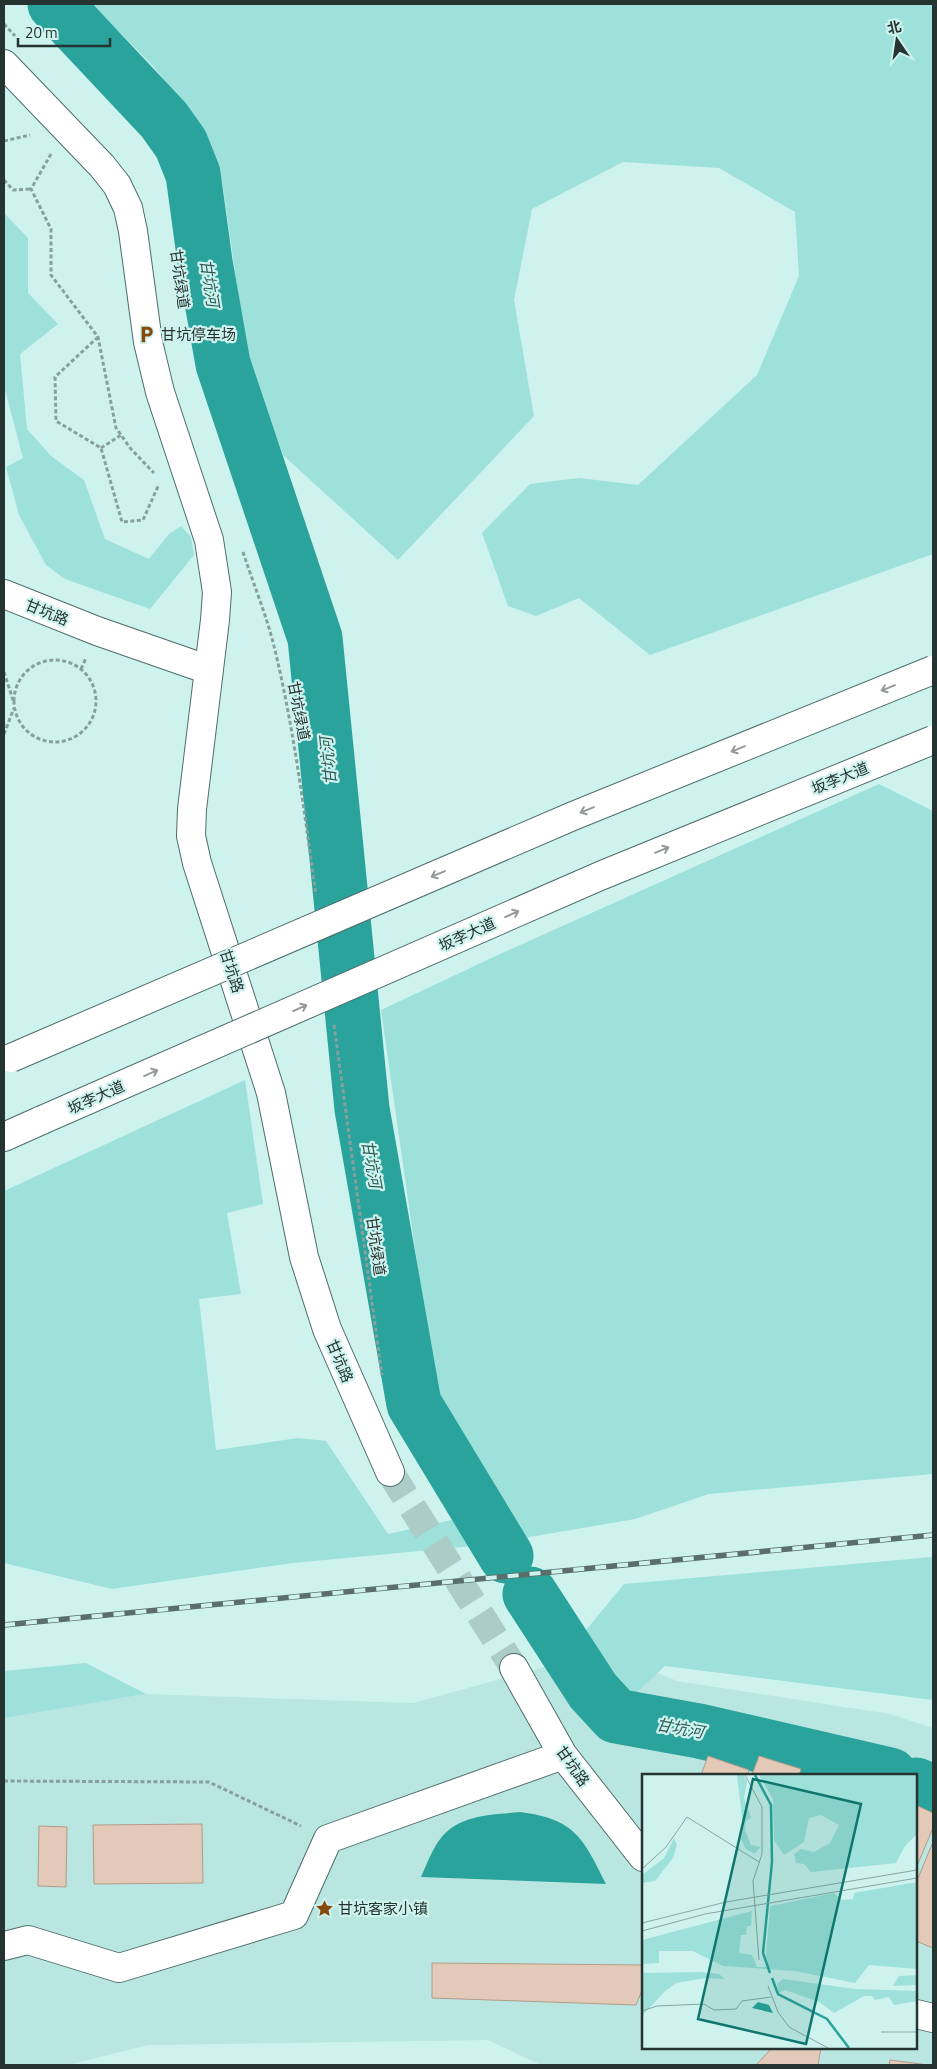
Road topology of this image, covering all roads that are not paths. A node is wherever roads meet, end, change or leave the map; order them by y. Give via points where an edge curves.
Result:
1 (4, 64) edge
2 (4, 594) edge
3 (209, 670) junction
4 (933, 670) edge
5 (933, 740) edge
6 (7, 1060) edge
7 (4, 1137) edge
8 (390, 1472) tunnel mouth
9 (514, 1668) tunnel mouth
10 (563, 1755) junction
11 (642, 1856) edge
12 (4, 1946) edge
13 (917, 2014) edge
14 (933, 2018) edge

1 - 3 main road via 102,166 117,185 128,208 156,376 209,540 214,566 216,620
2 - 3 main road, 甘坑路
3 - 8 main road, 甘坑路 via 192,809 191,836 197,863 271,1093 302,1249 321,1311
4 -> 6 main road, bridge via 574,816
7 -> 5 main road, 坂李大道, bridge via 600,876
9 - 10 main road, 甘坑路
10 - 11 main road, 甘坑路
10 - 12 main road via 328,1839 294,1915 119,1968 28,1940
13 - 14 main road

